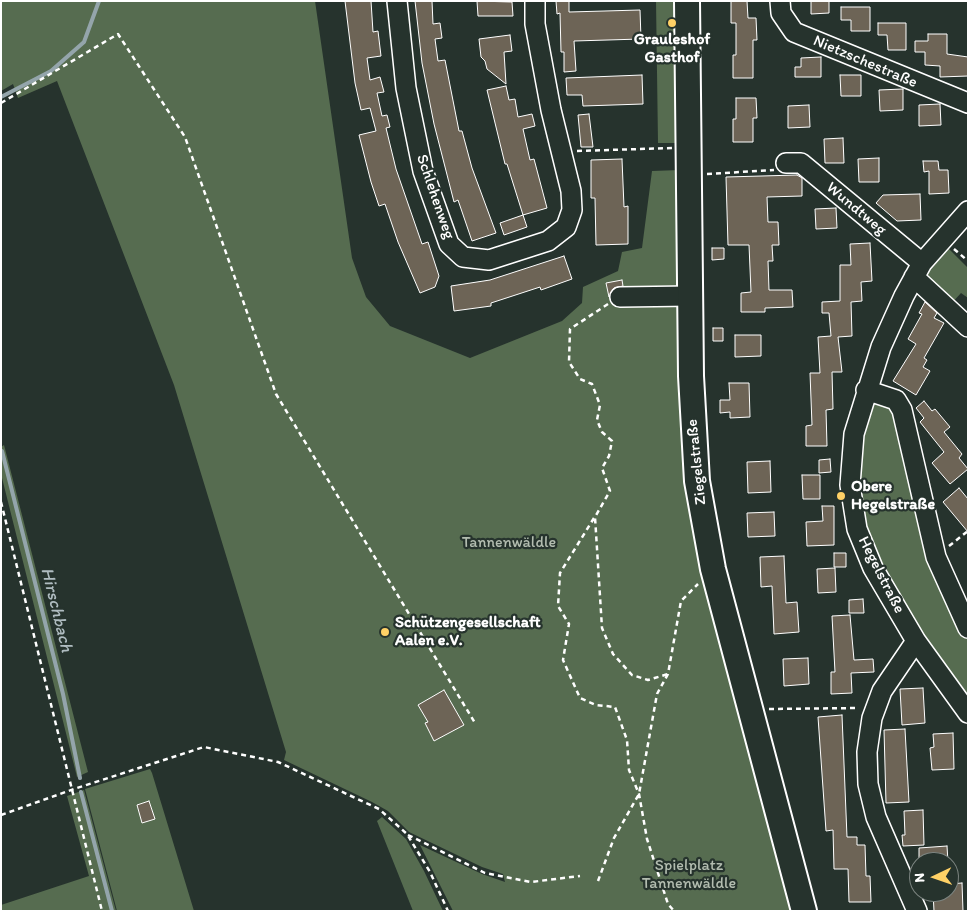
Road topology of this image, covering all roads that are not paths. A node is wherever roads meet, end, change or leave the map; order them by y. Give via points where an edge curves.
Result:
1 (397, 1) edge
2 (535, 1) edge
3 (686, 1) edge
4 (780, 1) edge
5 (968, 103) edge
6 (786, 163) road end
7 (968, 211) edge
8 (918, 270) junction
9 (690, 296) junction
10 (620, 297) road end
11 (968, 327) edge
12 (866, 390) junction
13 (968, 628) edge
14 (916, 641) junction
15 (968, 713) edge
16 (804, 911) edge
17 (917, 911) edge

1 - 2 street, Schlehenweg via 406,88 423,171 449,244 463,257 489,260 548,241 566,227 572,210 571,191 550,110 535,24
3 - 9 main road, Ziegelstraße
4 - 5 street, Nietzschestraße via 781,13 794,32
6 - 8 street, Wundtweg via 801,163
7 - 8 street, Hegelstraße
8 - 11 street, Wundtweg
8 - 12 street, Hegelstraße via 881,348
9 - 10 street
9 - 16 main road, Ziegelstraße via 696,472 713,569
12 - 13 street via 896,400 902,410 936,557
12 - 14 street, Hegelstraße via 854,434 850,485 857,529 874,568
14 - 15 street, Hegelstraße
14 - 17 street via 882,692 872,718 867,752 868,784 876,817

